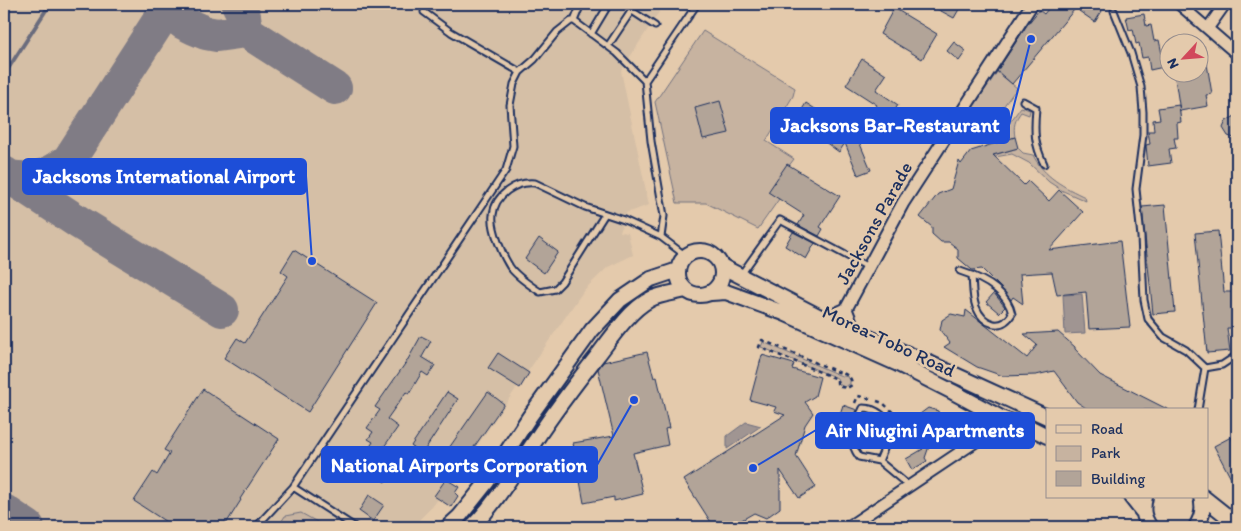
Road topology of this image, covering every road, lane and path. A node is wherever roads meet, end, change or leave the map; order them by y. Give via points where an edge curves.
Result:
1 (581, 4) edge
2 (609, 4) edge
3 (636, 4) edge
4 (697, 4) edge
5 (1032, 4) edge
6 (1179, 4) edge
7 (1225, 4) edge
8 (1114, 10) dead end
9 (632, 11) junction
10 (424, 12) dead end
11 (574, 21) junction
12 (655, 26) dead end
13 (1208, 28) junction
14 (591, 34) junction
15 (608, 46) junction
16 (1237, 54) edge
17 (520, 72) junction
18 (645, 81) junction
19 (1023, 101) dead end
20 (1044, 164) dead end
21 (606, 214) junction
22 (661, 237) junction
23 (686, 256) junction
24 (721, 265) junction
25 (868, 267) junction
26 (678, 270) junction
27 (960, 271) dead end
28 (972, 275) junction
29 (740, 276) junction
30 (686, 290) junction
31 (712, 293) junction
32 (846, 309) junction
33 (824, 319) junction
34 (855, 332) junction
35 (1237, 356) edge
36 (1205, 368) junction
37 (837, 383) joint
38 (1198, 408) edge
39 (1046, 417) edge
40 (1008, 420) junction
41 (1046, 436) edge
42 (879, 461) junction
43 (910, 486) junction
44 (293, 487) junction
45 (1132, 498) edge
46 (1145, 498) edge
47 (1202, 498) edge
48 (1203, 498) edge
49 (1144, 522) edge
50 (1237, 524) edge
51 (256, 527) edge
52 (356, 527) edge
53 (448, 527) edge
54 (472, 527) edge
55 (848, 527) edge
56 (1196, 527) edge

1 - 11 lane
2 - 14 lane
3 - 9 lane
4 - 18 lane
5 - 25 street, Jacksons Parade via 907,196
6 - 13 street
7 - 13 street
8 - 36 lane via 1141,87 1142,134 1136,189 1148,319 1163,337 1186,350
9 - 12 lane
9 - 15 lane
10 - 17 lane via 451,32
11 - 14 lane
11 - 17 lane via 557,32
13 - 16 street
14 - 15 lane
15 - 18 lane
17 - 44 lane via 510,105 513,146 506,170
18 - 22 lane via 664,216
19 - 20 lane via 1036,108 1034,130 1037,150
21 - 21 lane via 562,282 555,289 540,292 510,267 497,239 493,216 501,196 527,182
21 - 22 lane
22 - 23 lane
23 - 24 main road via 693,252 710,253
23 - 26 main road
24 - 29 main road, Morea-Tobo Road
24 - 31 main road via 721,280
25 - 29 lane via 780,220
25 - 32 street, Jacksons Parade
26 - 30 main road
26 - 53 main road via 651,279 620,300 592,330 487,482
27 - 28 lane
28 - 28 lane via 994,286 1010,305 1012,314 1008,321 995,325 985,319 977,308
29 - 33 main road, Morea-Tobo Road
30 - 31 main road via 694,295
30 - 54 main road via 649,300 635,311 577,382
31 - 40 main road, Morea-Tobo Road via 726,292 784,313 896,363
32 - 33 street, Jacksons Parade
32 - 34 street, Jacksons Parade
33 - 34 main road, Morea-Tobo Road
34 - 39 main road, Morea-Tobo Road
35 - 36 lane
36 - 38 lane
37 - 37 path via 847,388 852,384 846,374 762,340 759,347 836,379
40 - 41 main road, Morea-Tobo Road
40 - 43 street
42 - 42 lane via 892,430 888,420 870,408 863,408 851,433 852,448 859,457
42 - 43 lane
43 - 55 street
44 - 51 lane
44 - 52 lane
45 - 49 main road
46 - 49 main road
47 - 56 main road via 1202,518
48 - 50 main road

